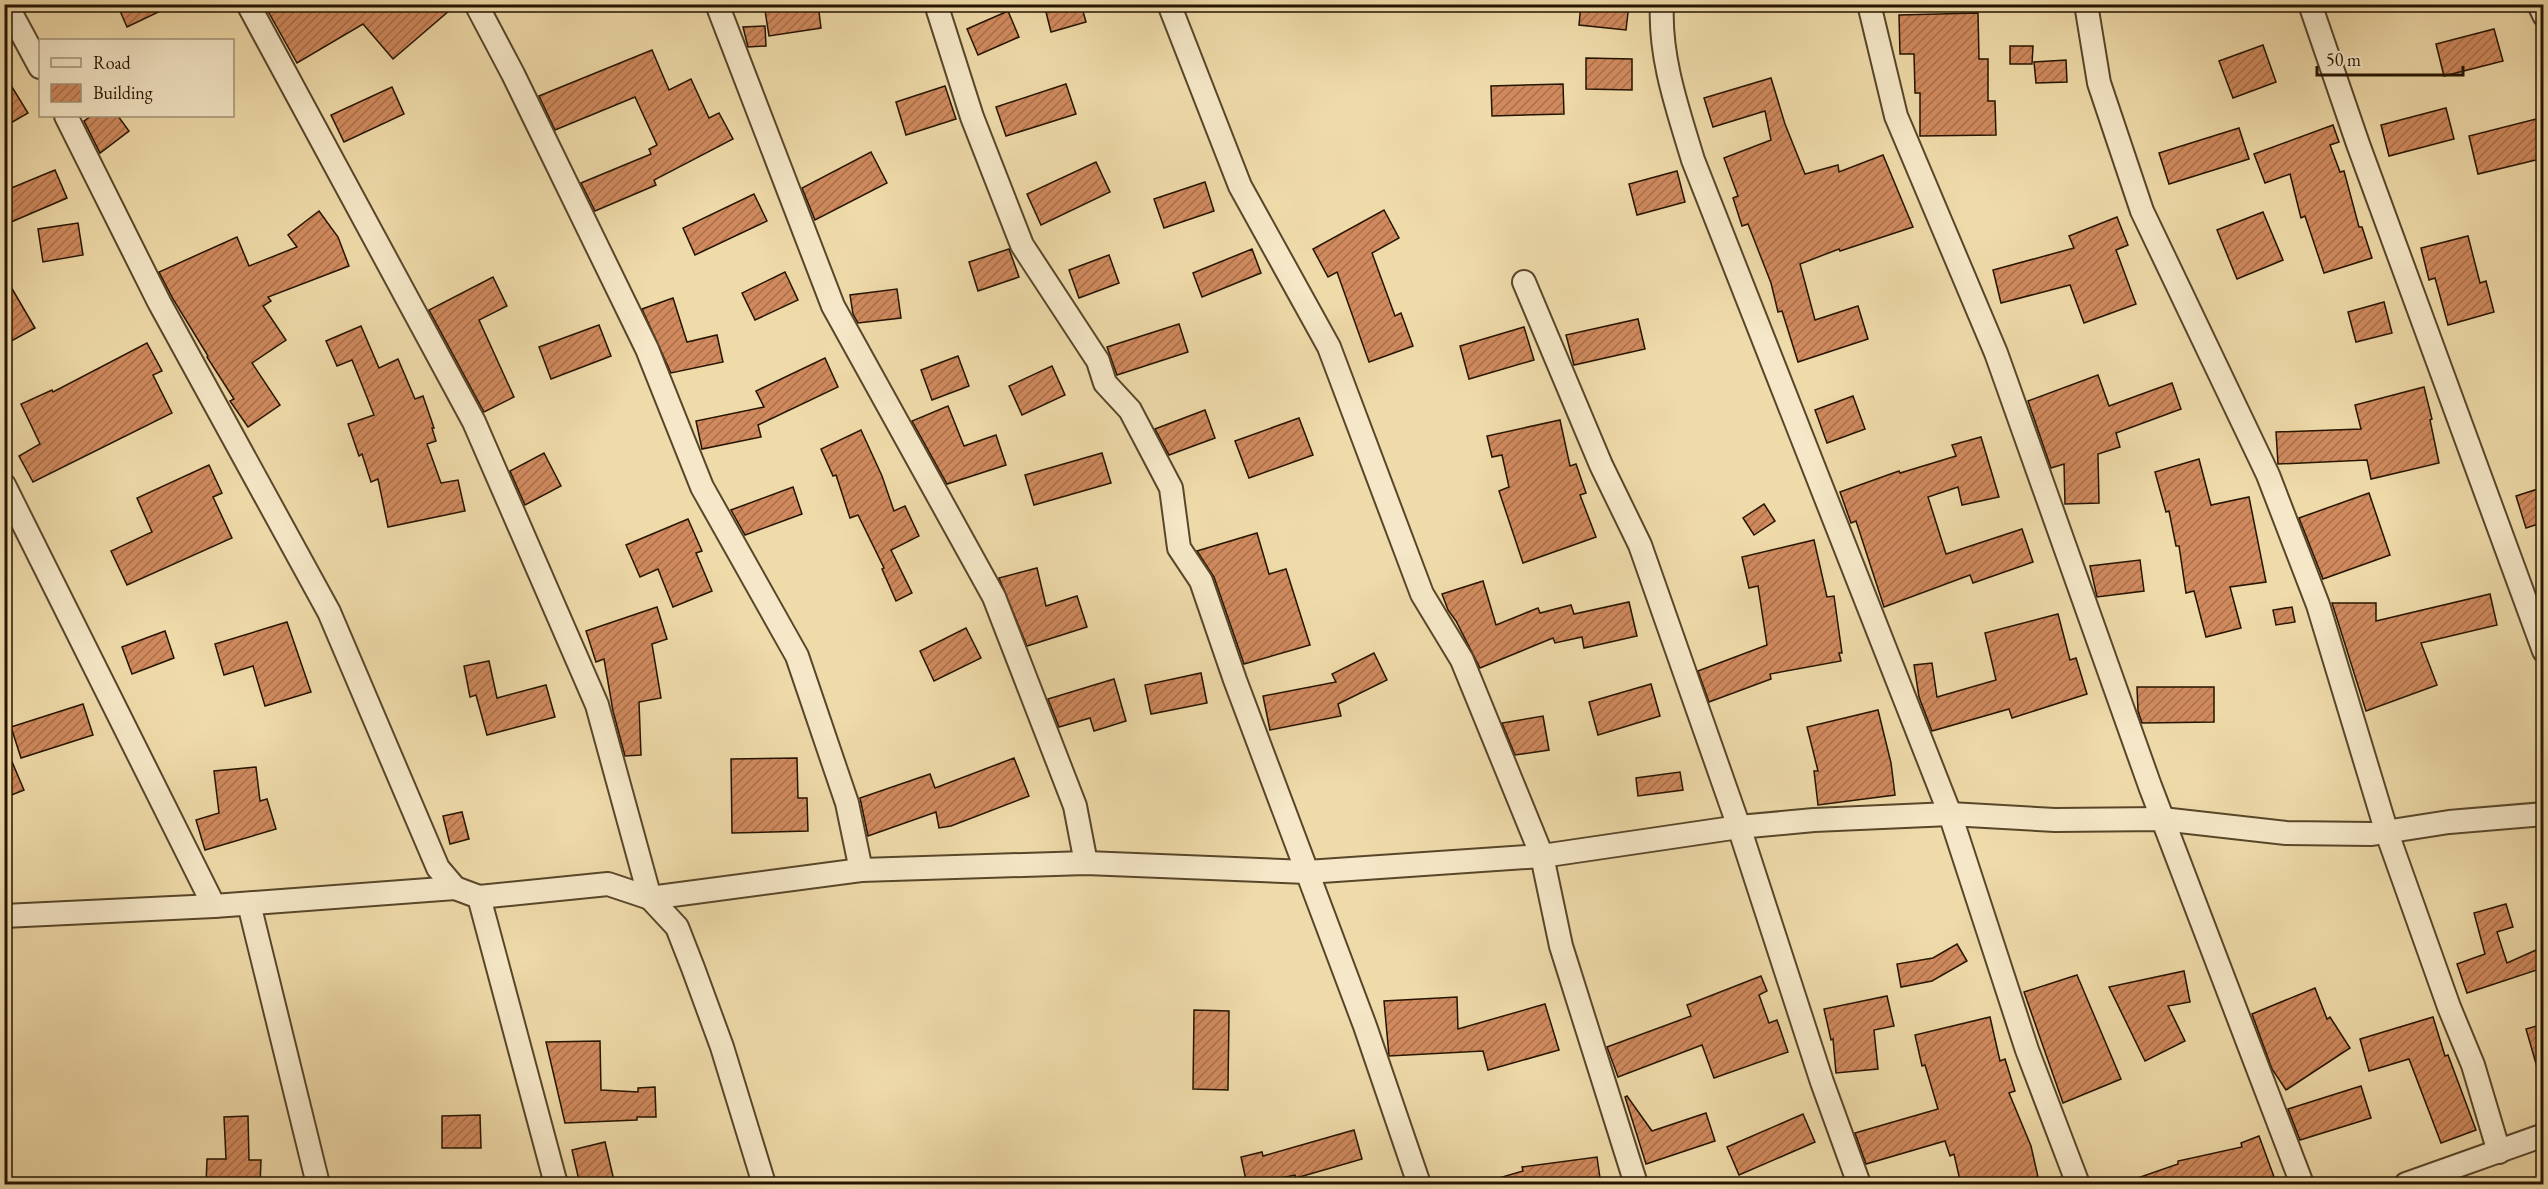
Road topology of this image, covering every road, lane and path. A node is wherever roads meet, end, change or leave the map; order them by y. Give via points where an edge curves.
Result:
1 (6, 4) edge
2 (248, 4) edge
3 (476, 4) edge
4 (717, 4) edge
5 (936, 4) edge
6 (1169, 4) edge
7 (1662, 4) edge
8 (1869, 4) edge
9 (2086, 4) edge
10 (2310, 4) edge
11 (2539, 4) edge
12 (2544, 15) edge
13 (39, 65) edge
14 (66, 117) edge
15 (1524, 282) dead end
16 (4, 485) edge
17 (2544, 651) edge
18 (1950, 814) junction
19 (2544, 814) edge
20 (2162, 819) junction
21 (1739, 827) junction
22 (2387, 832) junction
23 (1542, 856) junction
24 (1086, 863) junction
25 (861, 870) junction
26 (1307, 872) junction
27 (455, 888) junction
28 (479, 897) junction
29 (650, 898) junction
30 (249, 904) junction
31 (214, 906) junction
32 (4, 916) edge
33 (2544, 1136) edge
34 (2499, 1152) junction
35 (318, 1185) edge
36 (556, 1185) edge
37 (764, 1185) edge
38 (1419, 1185) edge
39 (1636, 1185) edge
40 (1859, 1185) edge
41 (2078, 1185) edge
42 (2302, 1185) edge
43 (2406, 1185) edge

1 - 13 street
2 - 29 street via 474,422 597,705
3 - 25 street via 647,349 702,487 797,656 847,803
4 - 24 street via 833,306 994,597 1075,806
5 - 26 street via 972,117 1022,245 1098,361 1106,384 1130,410 1171,488 1179,548 1201,581
6 - 23 street via 1240,186 1329,347 1422,594 1462,660
7 - 18 street via 1660,24 1673,95 1693,160
8 - 20 street via 1896,116 1996,353
9 - 22 street via 2099,83 2142,211 2268,476 2318,605
10 - 17 street
11 - 12 street
14 - 27 street via 159,302 328,612 438,868
15 - 21 street via 1601,465 1640,545
16 - 31 street
18 - 20 street via 2055,820
18 - 21 street
18 - 41 street via 2027,1050
19 - 22 street
20 - 22 street via 2286,833
20 - 42 street
21 - 23 street
21 - 40 street
22 - 34 street via 2474,1065
23 - 26 street
23 - 39 street via 1562,946
24 - 25 street
24 - 26 street
25 - 29 street
26 - 38 street
27 - 28 street
27 - 30 street
28 - 29 street via 608,884
28 - 36 street
29 - 37 street via 677,927 722,1047
30 - 31 street
30 - 35 street
31 - 32 street
33 - 34 street
34 - 43 street

